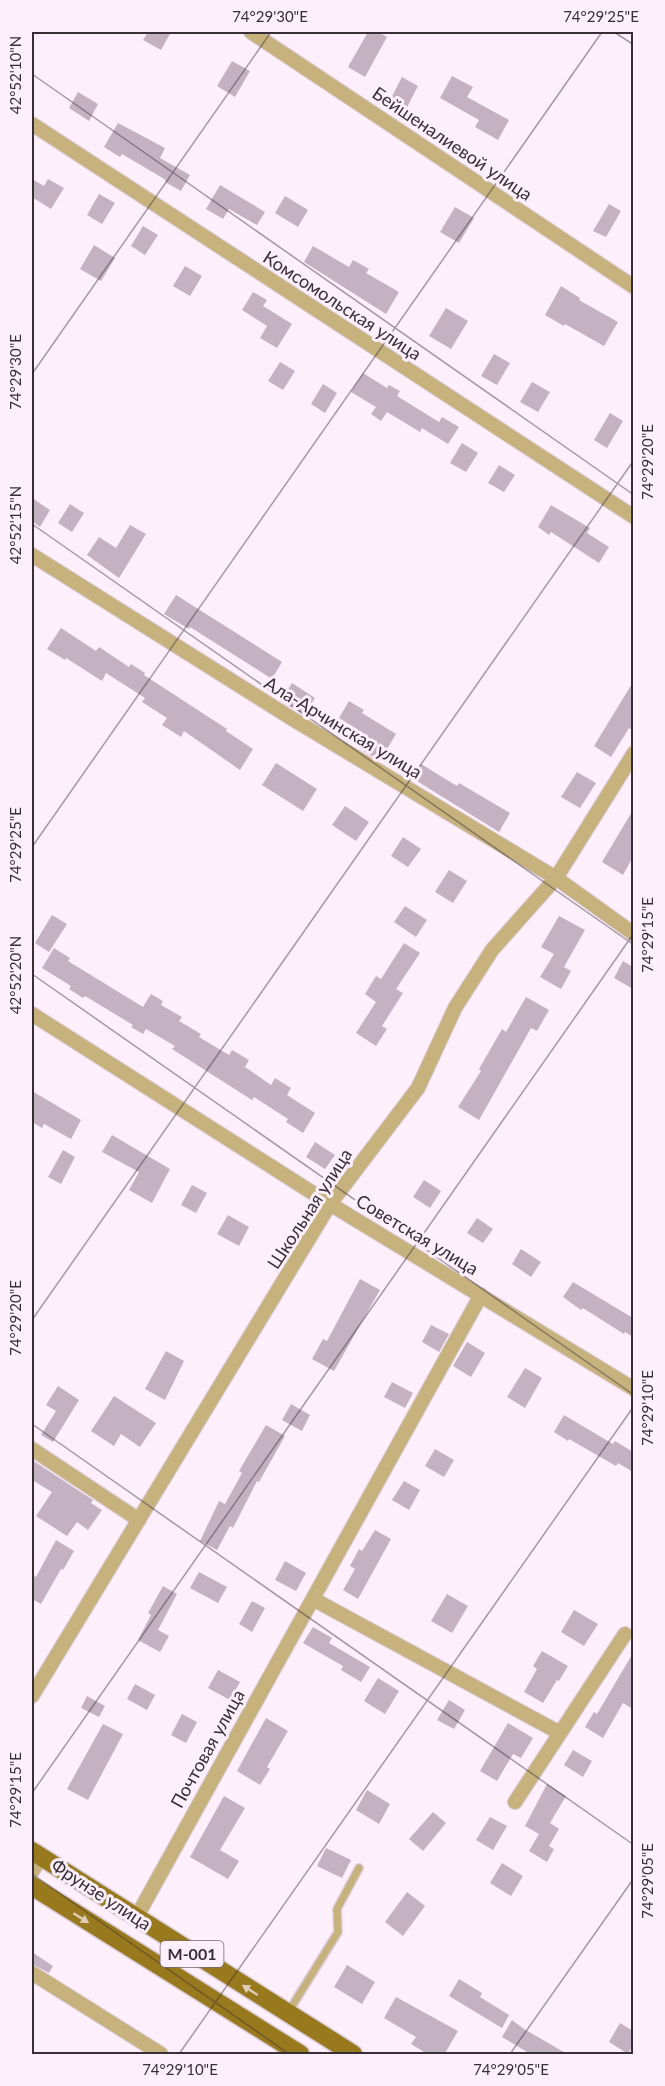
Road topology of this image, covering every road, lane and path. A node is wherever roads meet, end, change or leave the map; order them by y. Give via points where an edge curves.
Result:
1 (251, 32) edge
2 (32, 124) edge
3 (633, 287) edge
4 (633, 517) edge
5 (32, 555) edge
6 (633, 753) edge
7 (556, 879) junction
8 (633, 934) edge
9 (32, 1014) edge
10 (330, 1204) junction
11 (482, 1295) junction
12 (633, 1389) edge
13 (32, 1449) edge
14 (140, 1520) junction
15 (313, 1599) junction
16 (625, 1634) dead end
17 (32, 1696) edge
18 (560, 1732) junction
19 (515, 1802) dead end
20 (34, 1860) edge
21 (359, 1868) dead end
22 (32, 1887) edge
23 (136, 1918) junction
24 (32, 1973) edge
25 (287, 2014) junction
26 (161, 2055) edge
27 (300, 2055) edge
28 (353, 2055) edge

1 - 3 street, Бейшеналиевой улица
2 - 4 street, Комсомольская улица
5 - 7 street, Ала-Арчинская улица
6 - 7 street, Школьная улица
7 - 8 street, Ала-Арчинская улица
7 - 10 street, Школьная улица via 492,950 455,1008 418,1088
9 - 10 street, Советская улица
10 - 11 street, Советская улица
10 - 14 street, Школьная улица
11 - 12 street, Советская улица
11 - 15 street, Почтовая улица
13 - 14 street
14 - 17 street, Школьная улица
15 - 18 street
15 - 23 street, Почтовая улица
16 - 18 street
18 - 19 street
20 - 23 main road, Фрунзе улица / M-001
21 - 25 lane via 337,1909 338,1932
22 -> 27 main road, Фрунзе улица / M-001
25 -> 23 main road, Фрунзе улица / M-001
24 - 26 street
25 - 28 main road, Фрунзе улица / M-001

